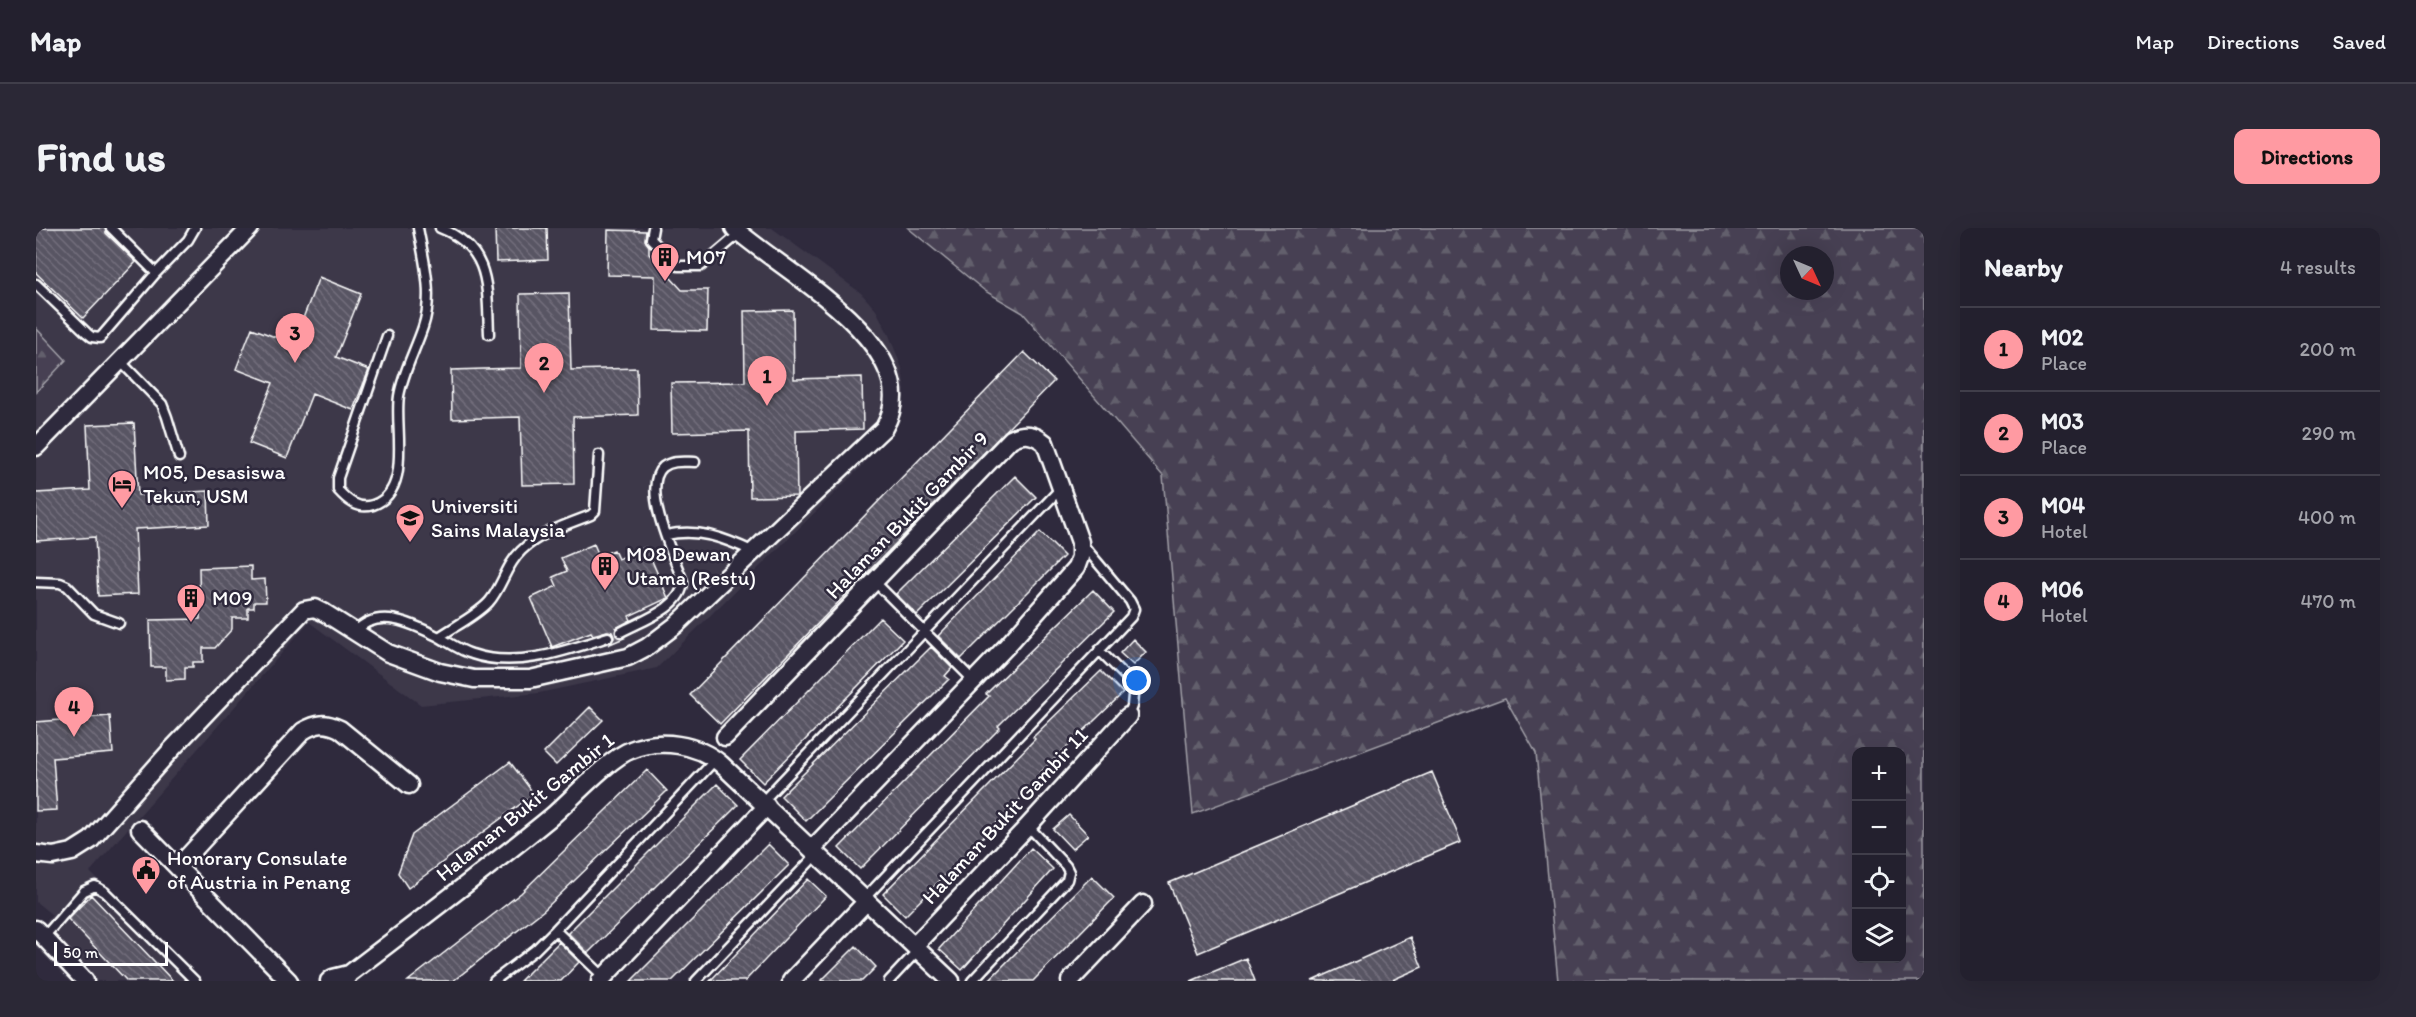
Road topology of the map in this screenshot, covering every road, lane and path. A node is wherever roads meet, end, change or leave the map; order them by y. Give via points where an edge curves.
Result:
1 (111, 228) edge
2 (195, 228) edge
3 (250, 228) edge
4 (418, 228) edge
5 (440, 228) edge
6 (653, 228) edge
7 (737, 230) edge
8 (156, 273) junction
9 (36, 284) edge
10 (489, 334) dead end
11 (387, 336) dead end
12 (120, 361) junction
13 (36, 447) edge
14 (599, 455) dead end
15 (179, 457) dead end
16 (695, 462) dead end
17 (1062, 486) junction
18 (666, 535) junction
19 (1080, 542) junction
20 (754, 552) junction
21 (36, 582) edge
22 (875, 582) junction
23 (119, 623) dead end
24 (355, 632) junction
25 (621, 632) dead end
26 (924, 632) junction
27 (440, 637) junction
28 (608, 637) dead end
29 (1099, 650) junction
30 (974, 681) junction
31 (1128, 716) joint
32 (725, 738) dead end
33 (716, 759) junction
34 (409, 785) dead end
35 (764, 804) junction
36 (1028, 826) junction
37 (140, 829) dead end
38 (814, 852) junction
39 (36, 854) edge
40 (178, 867) junction
41 (866, 900) junction
42 (1143, 904) dead end
43 (555, 930) junction
44 (40, 933) edge
45 (916, 948) junction
46 (347, 978) edge
47 (602, 979) edge
48 (85, 981) edge
49 (195, 981) edge
50 (289, 981) edge
51 (329, 981) edge
52 (494, 981) edge
53 (696, 981) edge
54 (791, 981) edge
55 (889, 981) edge
56 (951, 981) edge
57 (972, 981) edge
58 (1071, 981) edge

1 - 8 lane
2 - 8 lane
3 - 12 street
4 - 11 lane via 429,295 423,326 402,378 398,400 399,470 386,497 369,507 355,505 338,490 338,478
5 - 10 lane via 465,241 483,266
6 - 7 lane via 651,239 678,266 701,266
7 - 20 street via 861,329 889,375 893,405 884,428
8 - 9 lane via 100,338 87,333
12 - 13 street
12 - 15 lane via 162,404
14 - 27 lane via 595,511 521,551 488,602
16 - 18 lane via 672,462 657,475 656,502
17 - 19 street, Halaman Bukit Gambir 9
17 - 22 street, Halaman Bukit Gambir 9 via 1045,443 1029,434 1020,434
17 - 26 lane
18 - 20 lane via 702,532
18 - 25 lane via 683,582 681,593 669,605
19 - 29 lane via 1134,609
19 - 30 street via 1076,568
20 - 24 street via 647,647 628,657 530,679 474,679 440,672 388,653
21 - 23 lane via 67,586 94,614
22 - 26 lane
22 - 32 street, Halaman Bukit Gambir 9
24 - 27 lane via 381,618 401,621
24 - 39 street via 315,608 304,609 90,840 72,852
26 - 30 lane
26 - 35 lane
27 - 28 lane via 470,654 494,660 524,659
29 - 31 lane via 1134,685
29 - 41 lane
30 - 38 street
31 - 36 street, Halaman Bukit Gambir 11
33 - 35 street, Halaman Bukit Gambir 1
33 - 43 lane
33 - 46 street, Halaman Bukit Gambir 1 via 695,748 673,744 629,750 571,801
34 - 40 street via 340,729 316,724 303,731
35 - 38 street, Halaman Bukit Gambir 1
35 - 47 street
36 - 45 street, Halaman Bukit Gambir 11
36 - 57 lane via 1066,866 1067,880
37 - 40 street
38 - 41 street, Halaman Bukit Gambir 1
38 - 53 lane
40 - 50 street
41 - 45 street, Halaman Bukit Gambir 1
41 - 54 street
42 - 58 street
43 - 47 lane
43 - 52 lane
44 - 48 street
44 - 49 lane via 84,891 95,886
45 - 55 lane
45 - 56 street, Halaman Bukit Gambir 1
46 - 51 street, Halaman Bukit Gambir 1

